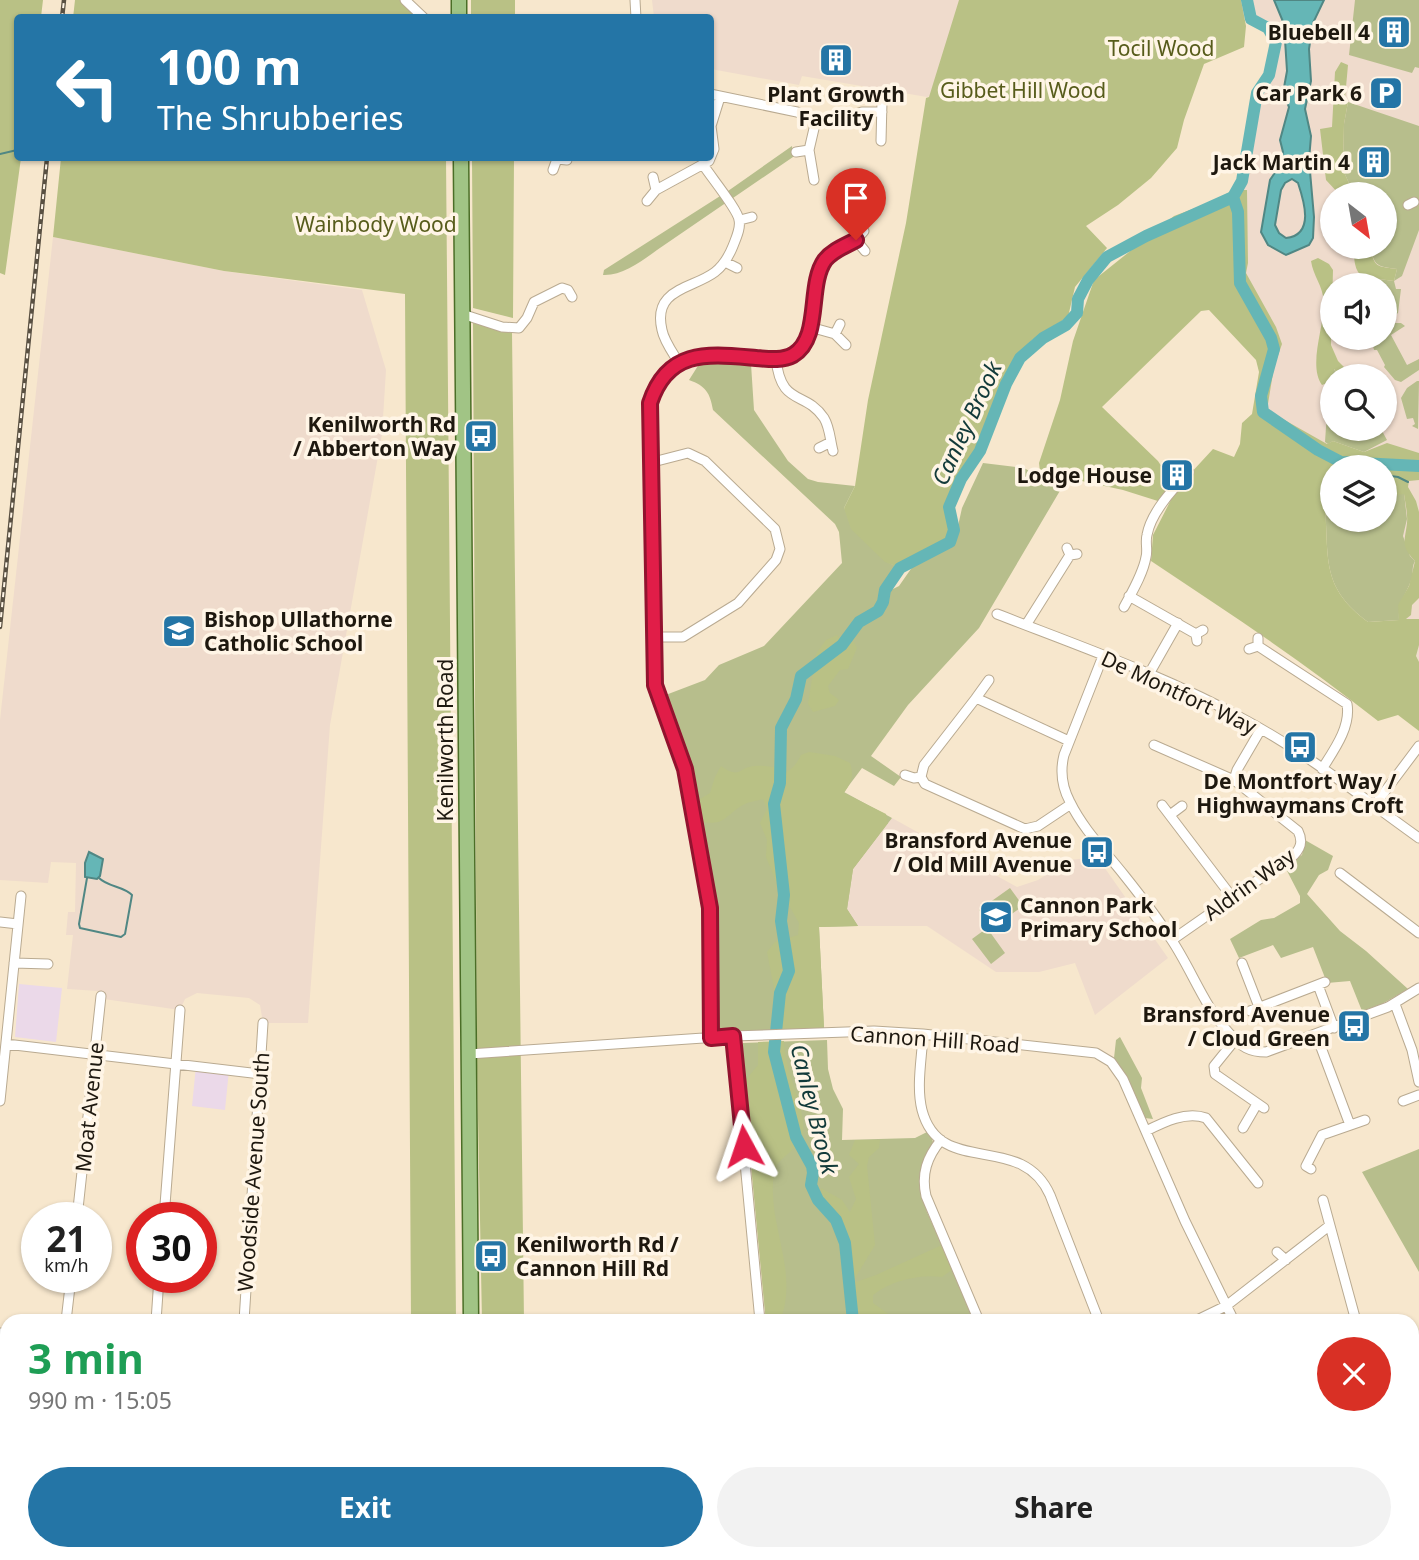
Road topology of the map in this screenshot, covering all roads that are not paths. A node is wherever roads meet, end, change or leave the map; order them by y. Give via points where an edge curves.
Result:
1 (405, 0) edge
2 (420, 14) edge
3 (715, 95) edge
4 (816, 120) junction
5 (881, 141) dead end
6 (809, 149) junction
7 (796, 152) dead end
8 (461, 161) edge
9 (560, 161) edge
10 (709, 161) edge
11 (704, 166) junction
12 (553, 170) dead end
13 (653, 177) dead end
14 (814, 180) dead end
15 (656, 190) junction
16 (648, 201) dead end
17 (752, 217) dead end
18 (740, 220) junction
19 (864, 231) dead end
20 (856, 240) junction
21 (865, 251) dead end
22 (725, 262) junction
23 (737, 268) dead end
24 (573, 280) dead end
25 (562, 288) junction
26 (572, 298) dead end
27 (462, 314) junction
28 (840, 324) dead end
29 (810, 327) junction
30 (835, 334) junction
31 (846, 345) dead end
32 (776, 359) junction
33 (679, 363) junction
34 (819, 448) dead end
35 (653, 461) junction
36 (1189, 472) dead end
37 (1071, 552) dead end
38 (1129, 596) junction
39 (1124, 607) dead end
40 (997, 614) dead end
41 (1178, 623) junction
42 (1026, 625) junction
43 (1199, 635) dead end
44 (654, 637) junction
45 (1255, 644) dead end
46 (1103, 656) junction
47 (1149, 674) junction
48 (989, 680) dead end
49 (975, 698) junction
50 (1261, 729) junction
51 (1069, 741) junction
52 (1151, 744) dead end
53 (1419, 746) edge
54 (1409, 762) junction
55 (1419, 768) edge
56 (1322, 769) junction
57 (905, 775) dead end
58 (921, 777) junction
59 (1234, 780) junction
60 (1071, 804) junction
61 (1161, 805) dead end
62 (1182, 806) dead end
63 (1374, 806) junction
64 (1170, 815) junction
65 (1419, 838) edge
66 (1338, 871) dead end
67 (21, 897) dead end
68 (1232, 897) junction
69 (0, 922) edge
70 (18, 924) junction
71 (1419, 933) edge
72 (1172, 940) junction
73 (1242, 962) dead end
74 (14, 963) junction
75 (48, 964) dead end
76 (1419, 988) edge
77 (101, 996) dead end
78 (1395, 1004) junction
79 (180, 1010) dead end
80 (262, 1023) dead end
81 (1334, 1028) junction
82 (923, 1034) junction
83 (1316, 1034) junction
84 (733, 1036) junction
85 (711, 1038) junction
86 (1235, 1040) junction
87 (6, 1044) junction
88 (469, 1054) junction
89 (94, 1055) junction
90 (176, 1064) junction
91 (260, 1074) junction
92 (1419, 1082) edge
93 (1419, 1095) edge
94 (0, 1101) edge
95 (1403, 1101) dead end
96 (1365, 1120) dead end
97 (1350, 1125) junction
98 (1243, 1128) dead end
99 (1146, 1131) junction
100 (941, 1140) junction
101 (1311, 1168) dead end
102 (1258, 1183) dead end
103 (1323, 1200) dead end
104 (79, 1202) edge
105 (165, 1202) edge
106 (1329, 1226) junction
107 (1277, 1252) dead end
108 (1286, 1261) junction
109 (69, 1293) edge
110 (158, 1293) edge
111 (1226, 1306) junction
112 (67, 1314) edge
113 (156, 1314) edge
114 (244, 1314) edge
115 (471, 1314) edge
116 (759, 1314) edge
117 (976, 1314) edge
118 (1097, 1314) edge
119 (1209, 1314) edge
120 (1230, 1314) edge
121 (1354, 1314) edge

1 - 2 street
3 - 4 street
4 - 5 street via 833,121 882,107
4 - 6 street
6 - 7 street
6 - 14 street
8 - 27 main road, Kenilworth Road
9 - 12 street
10 - 11 street
11 - 15 street
11 - 18 street
13 - 15 street
15 - 16 street
17 - 18 street
18 - 22 street
19 - 20 street
20 - 21 street
20 - 29 street via 833,252 819,270
22 - 23 street
22 - 33 street via 714,273 676,291 663,307 662,331
24 - 25 street
25 - 26 street
25 - 27 street via 534,302 519,328
27 - 88 main road, Kenilworth Road
28 - 30 street
29 - 30 street
29 - 32 street via 798,351
30 - 31 street
32 - 33 street via 704,355
32 - 34 street via 788,394 823,417 832,447
33 - 35 street via 659,382 650,403
35 - 44 street
35 - 44 street via 688,453 705,461 775,528 780,549 776,560 737,603 683,636
36 - 38 street via 1155,509 1146,535 1147,554
37 - 42 street
38 - 39 street
38 - 41 street
40 - 42 street, De Montfort Way
41 - 43 street
41 - 47 street
42 - 46 street, De Montfort Way
44 - 85 street via 655,685 685,769 710,908
45 - 56 street via 1347,704 1349,714 1342,734
46 - 47 street, De Montfort Way
46 - 51 street
47 - 50 street, De Montfort Way
48 - 49 street
49 - 51 street
49 - 58 street via 924,765
50 - 56 street, De Montfort Way
50 - 59 street
51 - 60 street via 1062,772
52 - 59 street
53 - 54 street
54 - 55 street
54 - 63 street
56 - 63 street, De Montfort Way
57 - 58 street
58 - 60 street via 925,784 1024,829 1038,826
59 - 68 street, Aldrin Way via 1293,826 1301,843 1294,855
60 - 72 street
61 - 64 street
62 - 64 street
63 - 65 street, De Montfort Way
64 - 68 street
66 - 71 street
67 - 70 street
68 - 72 street, Aldrin Way
69 - 70 street
70 - 74 street
72 - 86 street via 1215,1017
73 - 81 street via 1255,1009 1321,984
74 - 75 street
74 - 87 street
76 - 78 street
77 - 89 street, Moat Avenue
78 - 81 street
78 - 92 street
79 - 90 street
80 - 91 street, Woodside Avenue South
81 - 83 street
82 - 84 street, Cannon Hill Road via 874,1031
82 - 99 street, Cannon Hill Road via 1103,1056 1123,1079
82 - 100 street via 921,1104
83 - 86 street via 1266,1052 1250,1051
83 - 97 street
84 - 85 street, Cannon Hill Road
84 - 116 street
85 - 88 street, Cannon Hill Road
86 - 98 street via 1214,1066 1215,1074 1261,1106
87 - 89 street
87 - 94 street
88 - 115 main road, Kenilworth Road
89 - 90 street
89 - 104 street, Moat Avenue
90 - 91 street
90 - 105 street
91 - 114 street, Woodside Avenue South
93 - 95 street
96 - 97 street
97 - 101 street via 1322,1135 1306,1166
99 - 102 street via 1196,1114 1206,1118
99 - 111 street, Cannon Hill Road
100 - 117 street via 928,1160 926,1196
100 - 118 street via 962,1151 1014,1160 1042,1181
103 - 106 street
106 - 108 street
106 - 121 street
107 - 108 street
108 - 111 street
109 - 112 street
110 - 113 street
111 - 119 street
111 - 120 street, Cannon Hill Road

